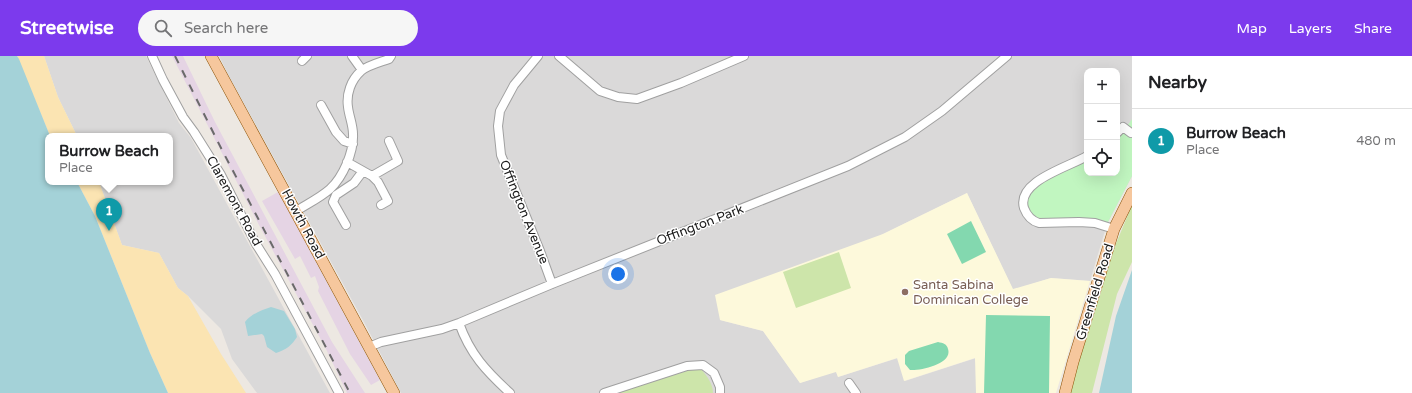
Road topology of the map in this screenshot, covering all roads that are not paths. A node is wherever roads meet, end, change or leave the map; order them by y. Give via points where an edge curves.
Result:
1 (152, 56) edge
2 (211, 56) edge
3 (352, 56) edge
4 (391, 56) edge
5 (538, 56) edge
6 (559, 56) edge
7 (744, 56) edge
8 (1007, 56) edge
9 (362, 70) junction
10 (321, 105) dead end
11 (1120, 130) edge
12 (1131, 133) edge
13 (389, 141) dead end
14 (353, 144) junction
15 (1084, 158) edge
16 (347, 162) junction
17 (363, 171) junction
18 (372, 176) junction
19 (1132, 193) edge
20 (381, 205) dead end
21 (296, 211) junction
22 (346, 225) dead end
23 (1114, 229) junction
24 (552, 284) junction
25 (459, 323) junction
26 (369, 347) junction
27 (849, 383) dead end
28 (340, 393) edge
29 (394, 393) edge
30 (510, 393) edge
31 (604, 393) edge
32 (720, 393) edge
33 (856, 393) edge
34 (1065, 393) edge

1 - 28 street, Claremont Road via 162,80 221,175 256,244
2 - 21 main road, Howth Road
3 - 9 street
4 - 9 street
5 - 24 street, Offington Avenue via 514,85 500,111 498,126 501,155
6 - 7 street via 600,91 637,100
8 - 24 street, Offington Park via 942,111 905,137 848,166
9 - 14 street via 349,89 347,106 354,133
10 - 14 street via 336,132 344,141
11 - 12 street via 1123,127
13 - 18 street via 398,161
14 - 16 street
15 - 23 street via 1033,184 1024,194 1024,210 1039,223 1095,223
16 - 17 street
16 - 21 street via 330,189
17 - 18 street
17 - 22 street via 354,183 336,195 333,202
18 - 20 street via 388,201
19 - 23 main road, Greenfield Road
21 - 26 main road, Howth Road
23 - 34 main road, Greenfield Road
24 - 25 street, Offington Park
25 - 26 street, Offington Park
25 - 30 street via 469,347 488,372
26 - 29 main road, Howth Road
27 - 33 street
31 - 32 street via 687,366 703,365 714,373

